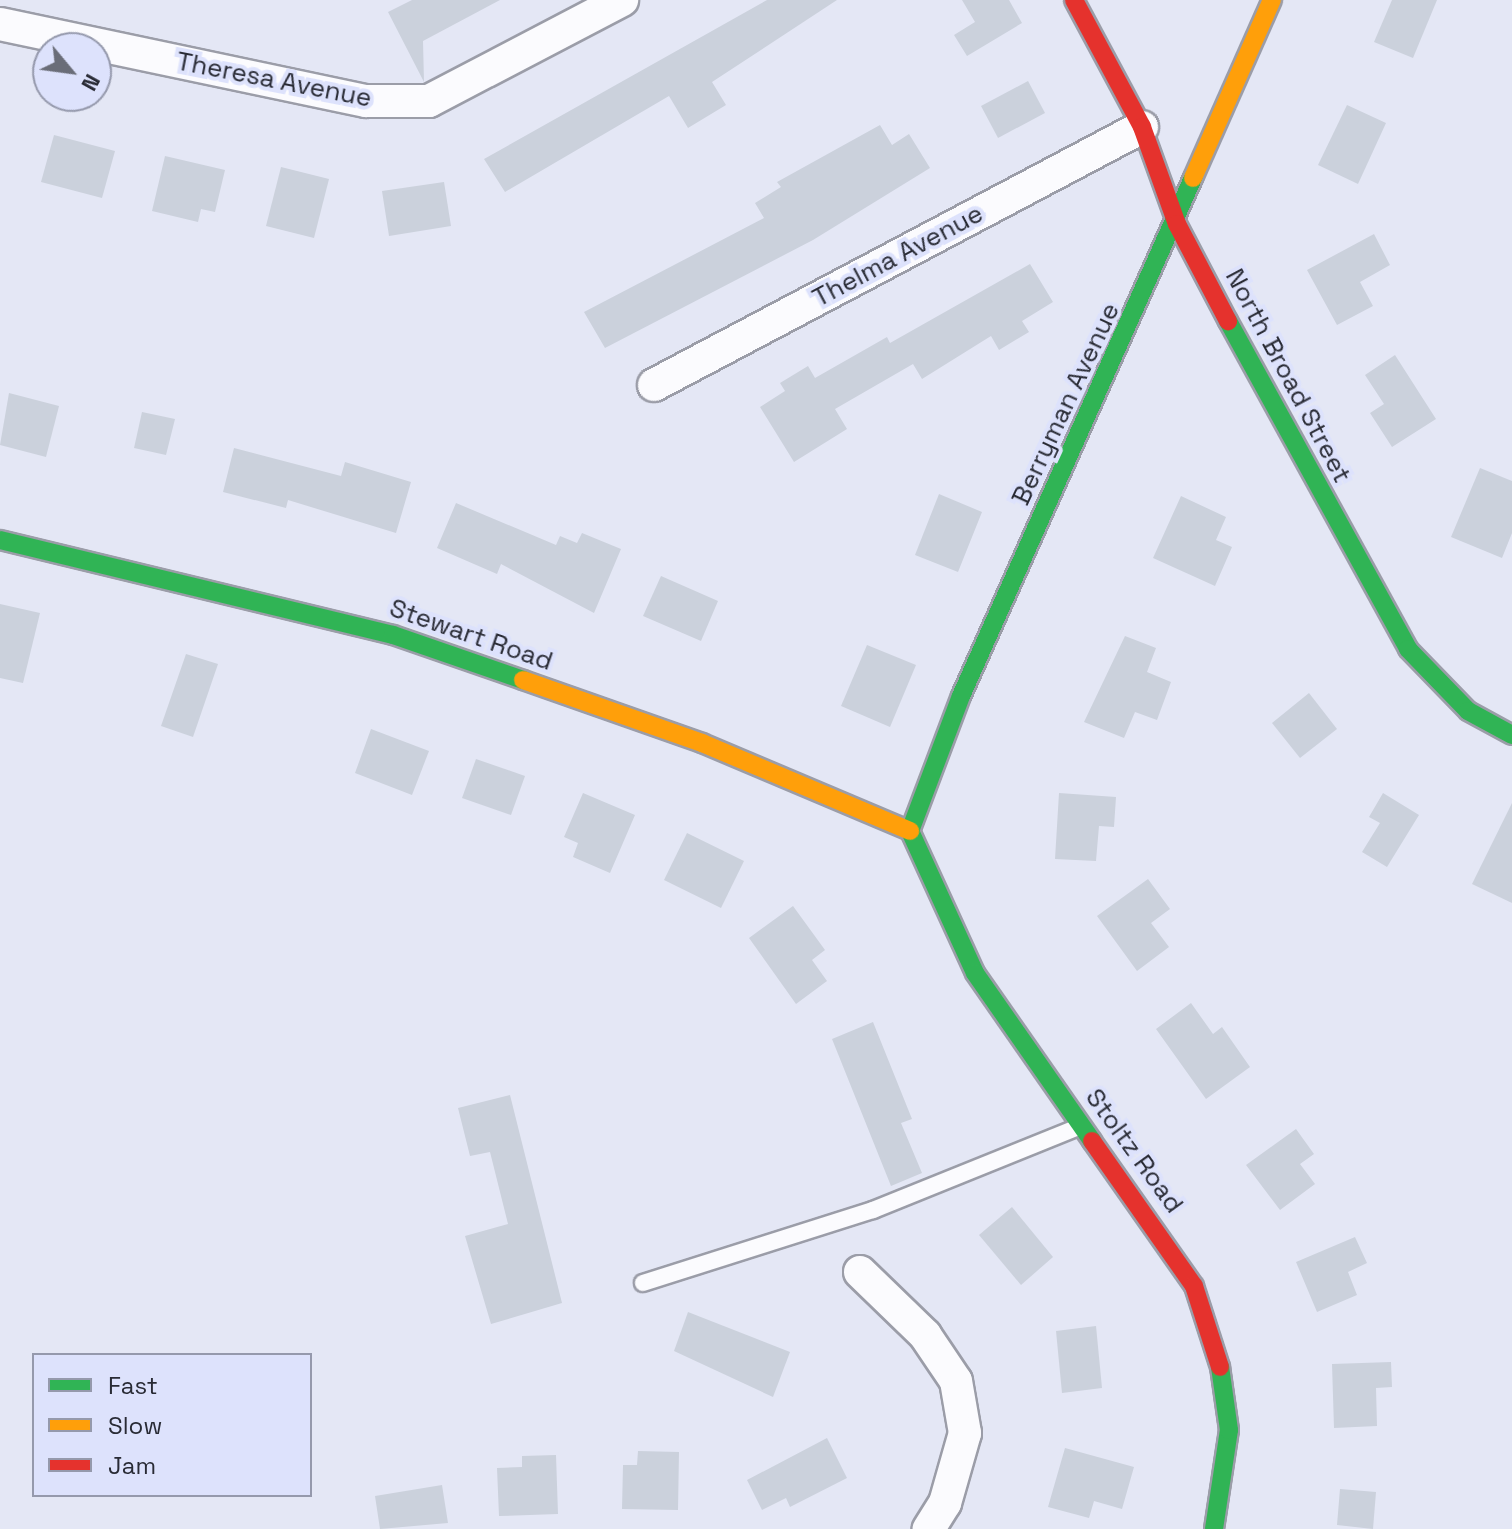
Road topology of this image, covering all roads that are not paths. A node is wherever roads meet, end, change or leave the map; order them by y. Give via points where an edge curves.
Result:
1 (622, 0) edge
2 (1074, 0) edge
3 (1272, 0) edge
4 (0, 24) edge
5 (1142, 127) junction
6 (1177, 224) junction
7 (654, 385) dead end
8 (0, 540) edge
9 (1512, 735) edge
10 (910, 831) junction
11 (1082, 1126) junction
12 (860, 1272) dead end
13 (643, 1283) dead end
14 (929, 1529) edge
15 (1214, 1529) edge

1 - 4 street, Theresa Avenue via 429,101 366,101
2 - 5 street, North Broad Street
3 - 6 street, Berryman Avenue
5 - 6 street, North Broad Street
5 - 7 street, Thelma Avenue
6 - 9 street, North Broad Street via 1408,649 1468,711
6 - 10 street, Berryman Avenue via 961,696
8 - 10 street, Stewart Road via 393,635 702,743
10 - 11 street, Stoltz Road via 975,973
11 - 13 lane via 873,1210
11 - 15 street, Stoltz Road via 1163,1233 1216,1342 1229,1430
12 - 14 street via 925,1335 956,1381 965,1433 945,1503

